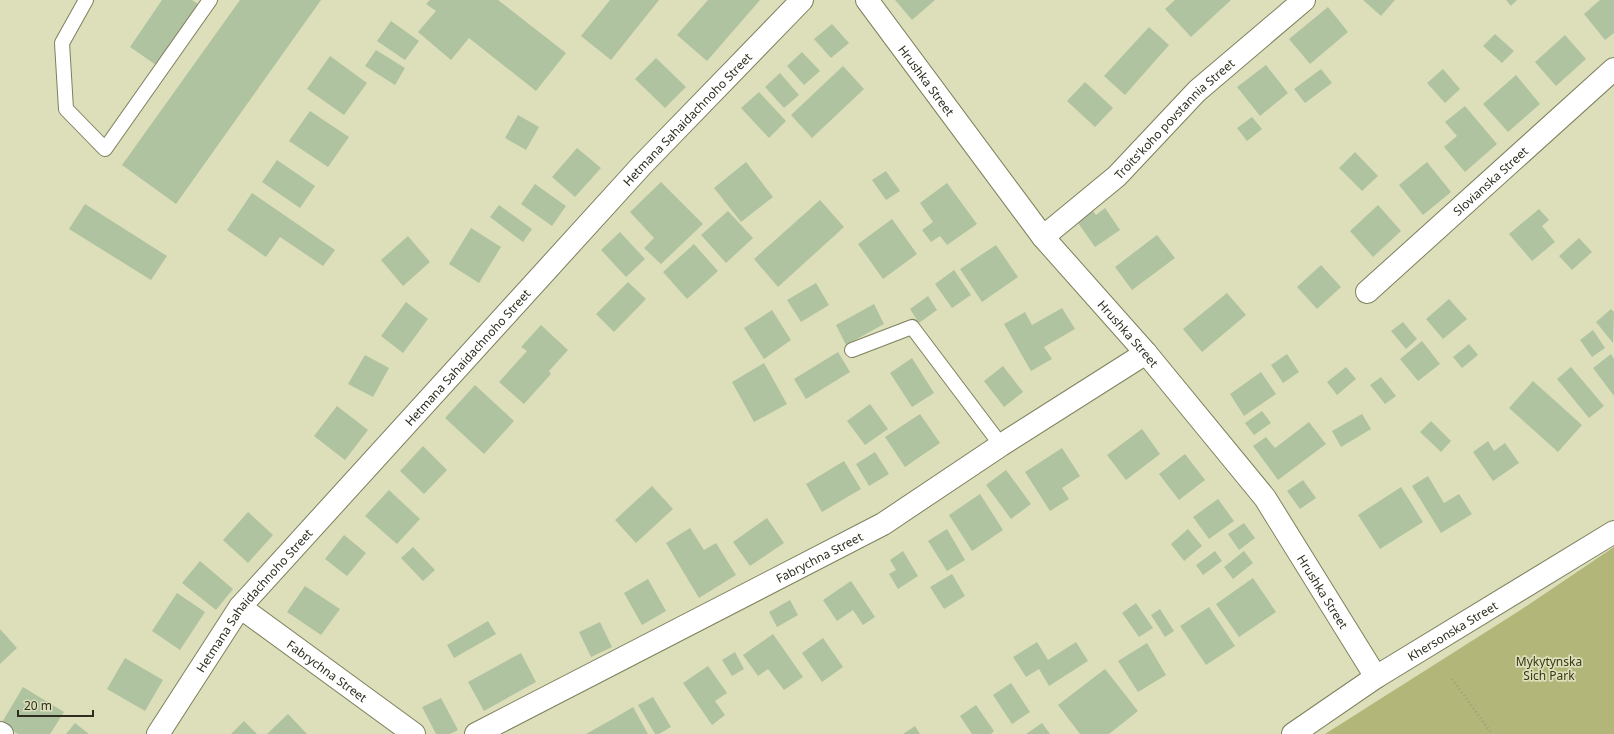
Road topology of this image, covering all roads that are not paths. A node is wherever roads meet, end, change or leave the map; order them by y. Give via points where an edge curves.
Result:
1 (86, 0) edge
2 (210, 0) edge
3 (802, 0) edge
4 (867, 0) edge
5 (1304, 0) edge
6 (1614, 69) edge
7 (1043, 237) junction
8 (1367, 292) dead end
9 (852, 350) dead end
10 (1146, 353) junction
11 (1001, 445) junction
12 (1614, 532) edge
13 (240, 607) junction
14 (1376, 677) junction
15 (158, 734) edge
16 (414, 734) edge
17 (476, 734) edge
18 (1293, 734) edge

1 - 2 lane via 62,43 66,109 105,149
3 - 13 street, Hetmana Sahaidachnoho Street via 642,165
4 - 7 street, Hrushka Street
5 - 7 street, Troits'koho povstannia Street via 1197,90 1117,176
6 - 8 street, Slovianska Street
7 - 10 street, Hrushka Street
9 - 11 lane via 912,327
10 - 11 street, Fabrychna Street
10 - 14 street, Hrushka Street via 1265,498
11 - 17 street, Fabrychna Street via 883,524
12 - 14 street, Khersonska Street
13 - 15 street, Hetmana Sahaidachnoho Street
13 - 16 street, Fabrychna Street
14 - 18 street, Khersonska Street

